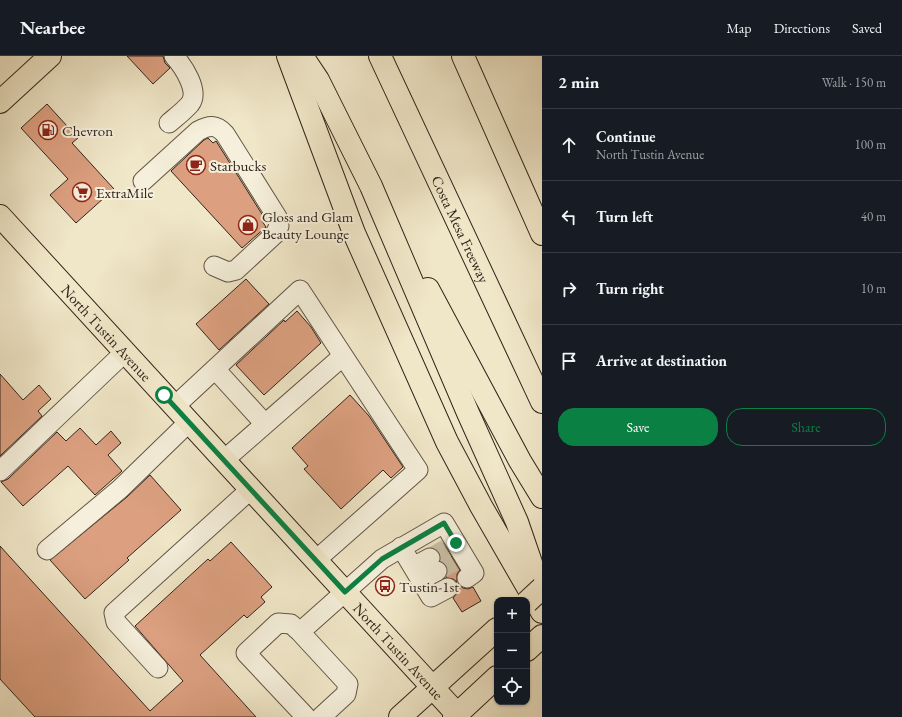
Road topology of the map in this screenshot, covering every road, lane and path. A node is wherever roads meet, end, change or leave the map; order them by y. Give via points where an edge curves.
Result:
1 (50, 56) edge
2 (174, 56) edge
3 (288, 56) edge
4 (302, 56) edge
5 (380, 56) edge
6 (463, 56) edge
7 (466, 56) edge
8 (0, 102) edge
9 (169, 123) dead end
10 (143, 181) dead end
11 (371, 186) junction
12 (542, 202) edge
13 (0, 216) edge
14 (542, 234) edge
15 (214, 266) dead end
16 (126, 352) junction
17 (344, 356) junction
18 (215, 370) junction
19 (542, 402) edge
20 (175, 406) junction
21 (189, 422) junction
22 (265, 424) junction
23 (224, 460) junction
24 (0, 471) edge
25 (251, 489) junction
26 (542, 497) edge
27 (401, 547) junction
28 (47, 550) dead end
29 (316, 560) junction
30 (434, 564) tunnel mouth
31 (416, 573) junction
32 (467, 578) dead end
33 (448, 588) tunnel mouth
34 (542, 588) edge
35 (345, 592) junction
36 (542, 594) edge
37 (530, 599) edge
38 (542, 612) edge
39 (300, 632) junction
40 (494, 632) edge
41 (158, 668) dead end
42 (494, 680) edge
43 (433, 688) junction
44 (458, 716) edge
45 (306, 717) edge
46 (321, 717) edge
47 (400, 717) edge

1 - 8 main road
2 - 9 lane via 185,69 193,98
3 - 38 main road via 354,233 447,442
4 - 11 main road via 318,80
5 - 19 main road, Costa Mesa Freeway
6 - 14 main road
7 - 12 main road
10 - 15 lane via 198,131 206,126 220,128 278,217 279,226 275,234 236,270 228,272
11 - 26 main road
11 - 36 main road via 517,522
13 - 16 main road, North Tustin Avenue
16 - 20 main road, North Tustin Avenue
16 - 24 lane
17 - 18 lane via 300,290
17 - 22 lane
17 - 29 lane via 418,470
18 - 20 lane
18 - 22 lane
20 - 21 main road, North Tustin Avenue
21 - 23 main road, North Tustin Avenue
21 - 28 lane via 120,489
22 - 23 lane
23 - 25 main road, North Tustin Avenue
25 - 29 main road, North Tustin Avenue
25 - 41 lane via 114,613 116,622
27 - 31 lane
27 - 32 lane via 444,523 457,551 474,574
27 - 35 lane via 382,559
29 - 35 main road, North Tustin Avenue
30 - 31 lane
31 - 33 lane via 431,597
34 - 37 main road, bridge
35 - 39 lane
35 - 43 main road, North Tustin Avenue
39 - 45 lane via 291,624 278,624 246,653
39 - 46 lane via 348,684 346,694
40 - 43 main road
42 - 44 main road
43 - 44 main road, North Tustin Avenue
43 - 47 main road

